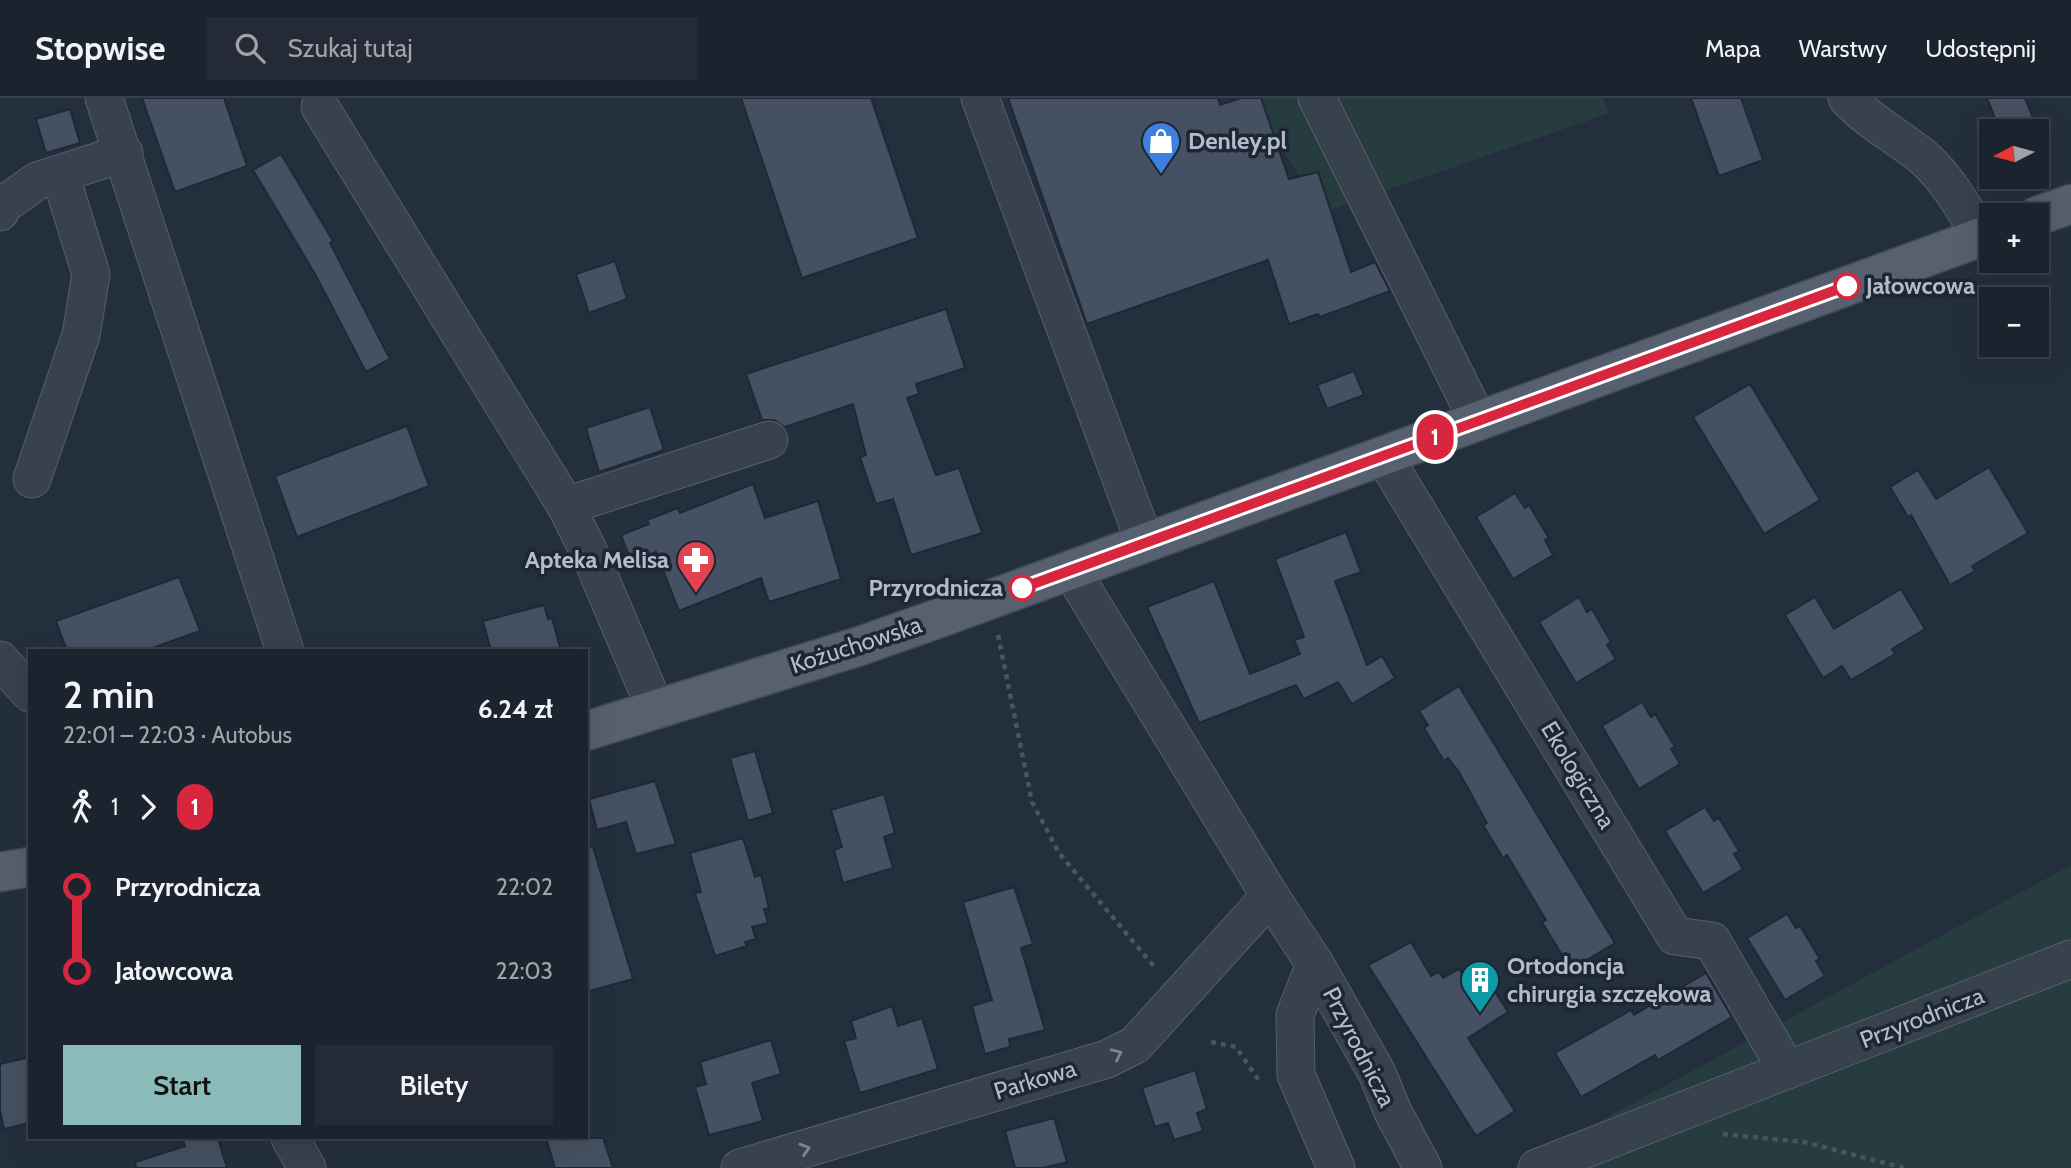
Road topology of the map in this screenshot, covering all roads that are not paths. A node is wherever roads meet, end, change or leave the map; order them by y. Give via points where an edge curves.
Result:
1 (104, 98) edge
2 (980, 98) edge
3 (1317, 98) edge
4 (1847, 98) edge
5 (320, 107) dead end
6 (124, 153) junction
7 (60, 174) junction
8 (2071, 204) edge
9 (1, 207) edge
10 (2049, 212) edge
11 (1979, 227) edge
12 (1979, 238) edge
13 (1478, 421) junction
14 (769, 440) dead end
15 (1383, 455) junction
16 (32, 479) dead end
17 (566, 506) junction
18 (1145, 543) junction
19 (1072, 570) junction
20 (284, 649) edge
21 (0, 660) edge
22 (28, 691) edge
23 (656, 710) junction
24 (588, 729) edge
25 (28, 867) edge
26 (0, 872) edge
27 (1270, 896) junction
28 (2071, 959) edge
29 (1315, 964) junction
30 (1787, 1070) junction
31 (291, 1139) edge
32 (1409, 1162) edge
33 (307, 1168) edge
34 (740, 1168) edge
35 (1336, 1168) edge
36 (1537, 1168) edge

1 - 6 street
2 - 18 street
3 - 13 street
4 - 11 street via 1926,159
5 - 17 street
6 - 7 street
6 - 20 street
7 - 9 street via 37,181
7 - 16 street via 91,274 81,335
8 - 10 main road
12 - 13 main road, Kożuchowska
13 - 15 main road, Kożuchowska
14 - 17 street
15 - 18 main road, Kożuchowska
15 - 30 street, Ekologiczna via 1675,936 1712,941
17 - 23 street
18 - 19 main road, Kożuchowska
19 - 23 main road, Kożuchowska via 857,647
19 - 27 street, Przyrodnicza
21 - 22 street
23 - 24 main road, Kożuchowska
25 - 26 main road
27 - 29 street, Przyrodnicza
34 -> 27 street, Parkowa via 1107,1059 1135,1045
28 - 30 street, Przyrodnicza
29 - 32 street, Przyrodnicza via 1377,1073
29 - 35 street via 1295,1015 1296,1075
30 - 36 street, Przyrodnicza
31 - 33 street

